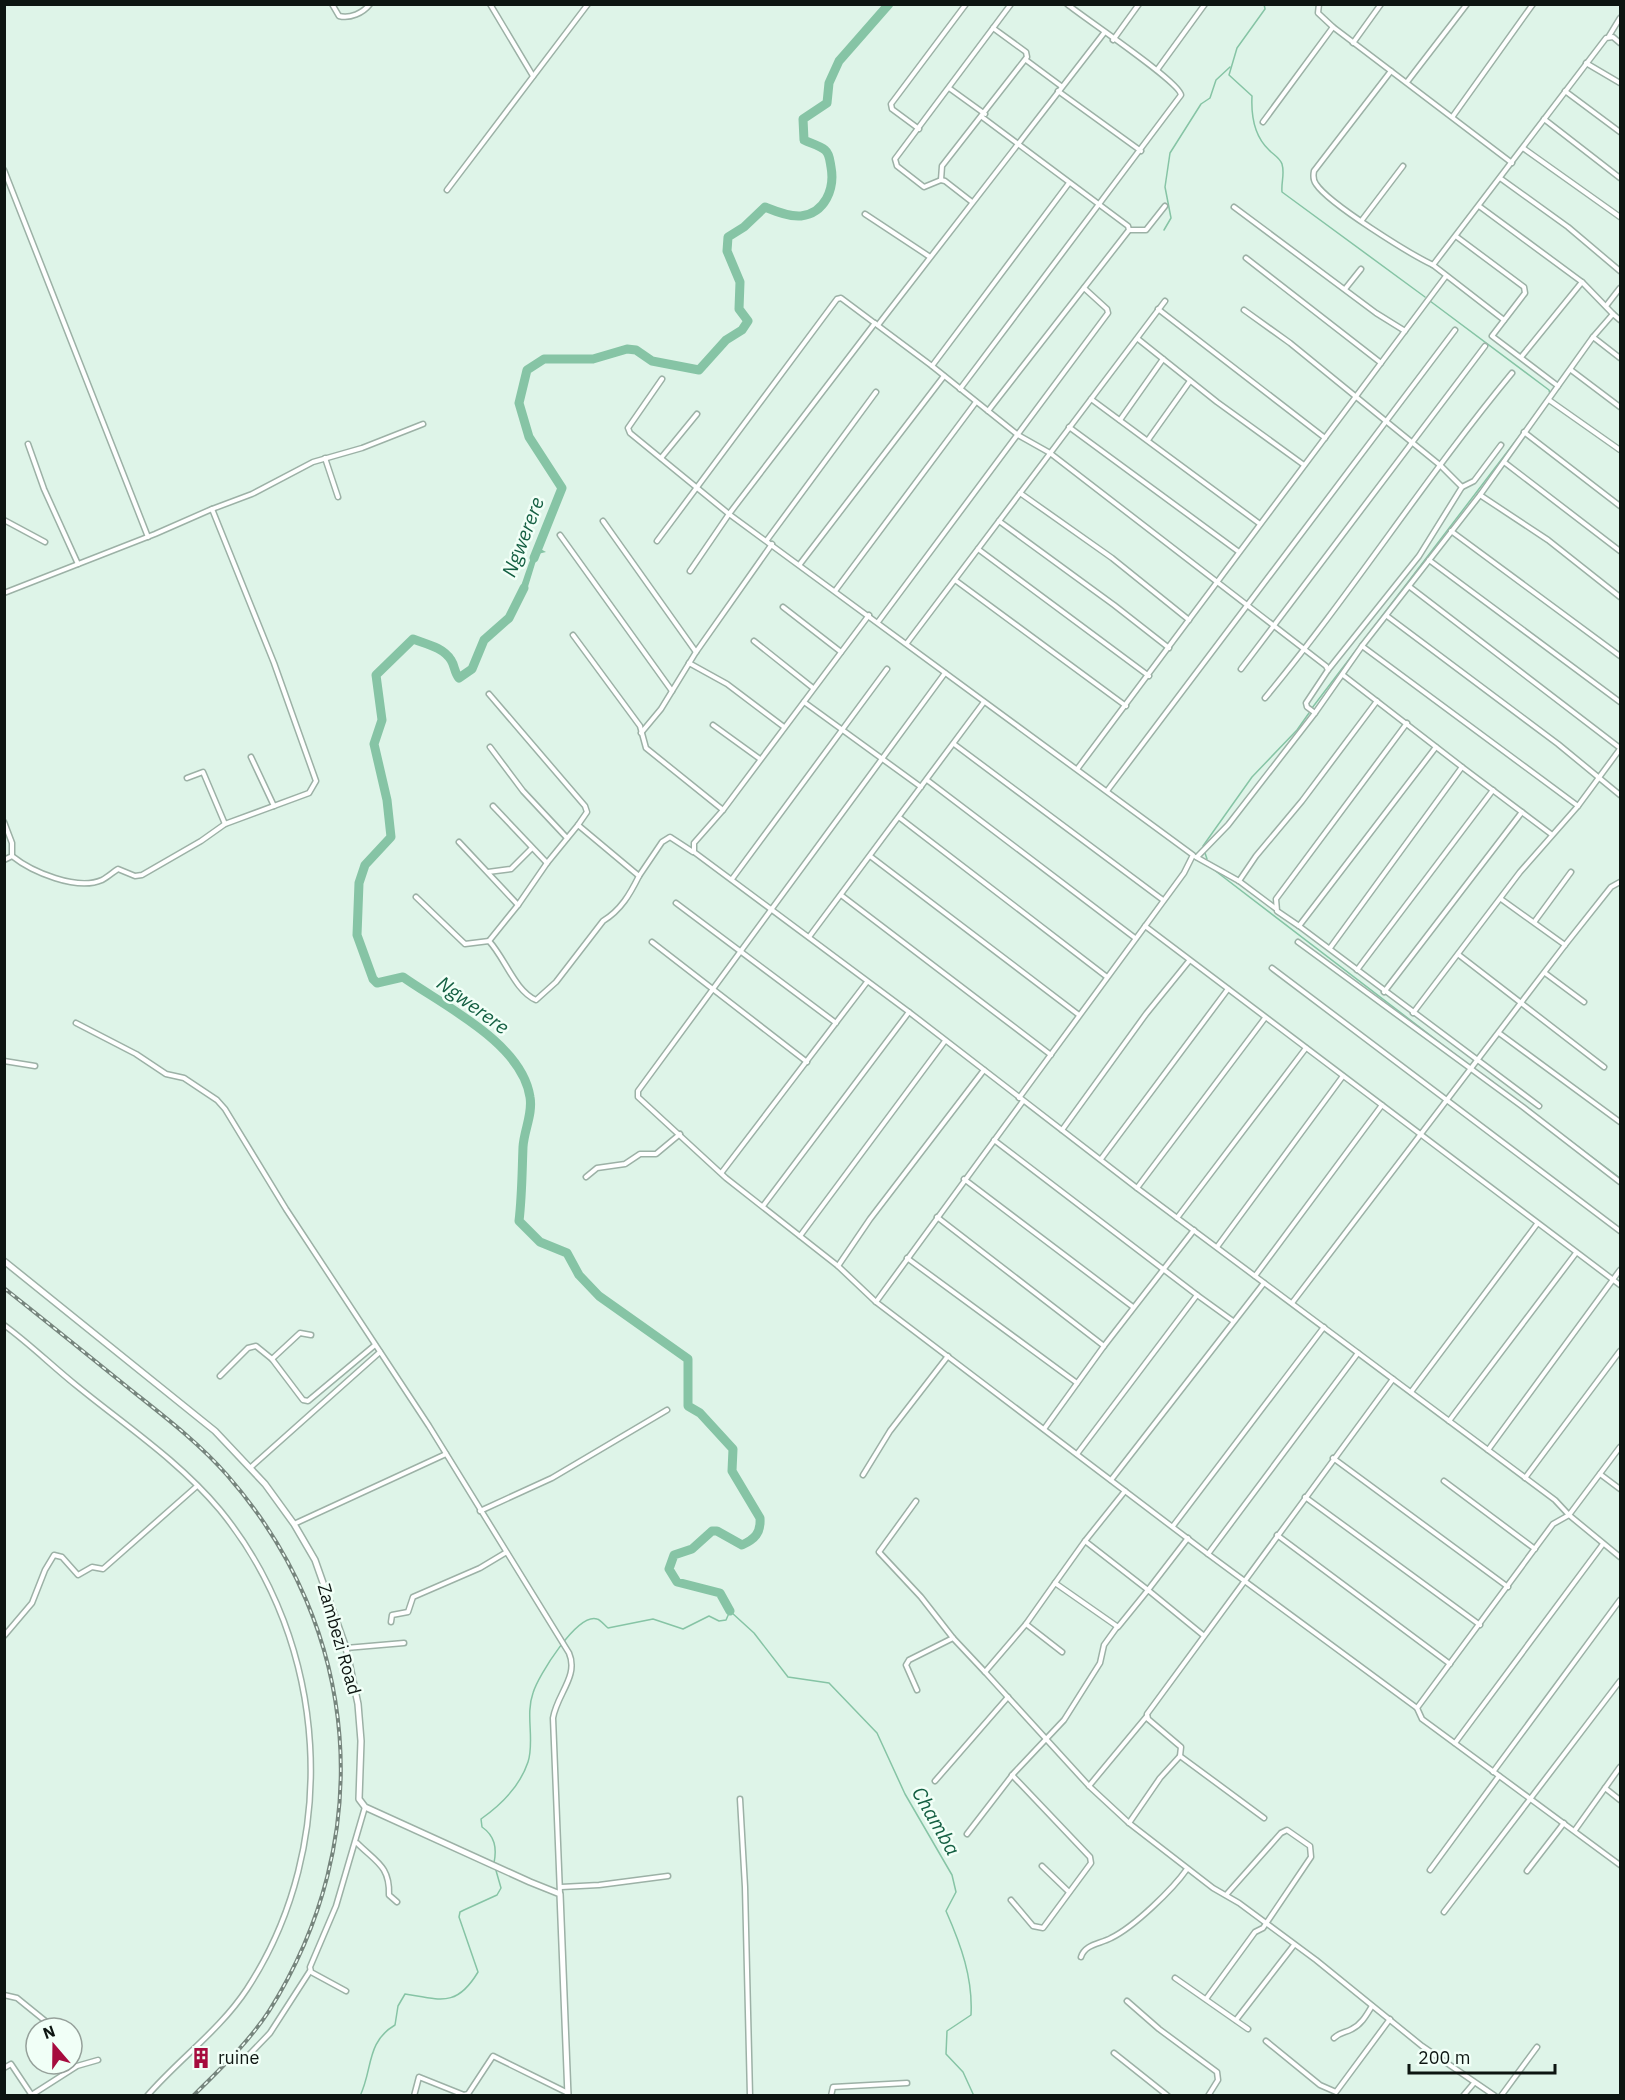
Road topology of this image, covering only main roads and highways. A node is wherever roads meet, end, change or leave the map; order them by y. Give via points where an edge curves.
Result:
1 (4, 1261) edge
2 (568, 2094) edge

1 - 2 main road, Zambezi Road via 215,1431 294,1524 315,1560 346,1648 358,1704 359,1799 365,1808 500,1869 560,1890

